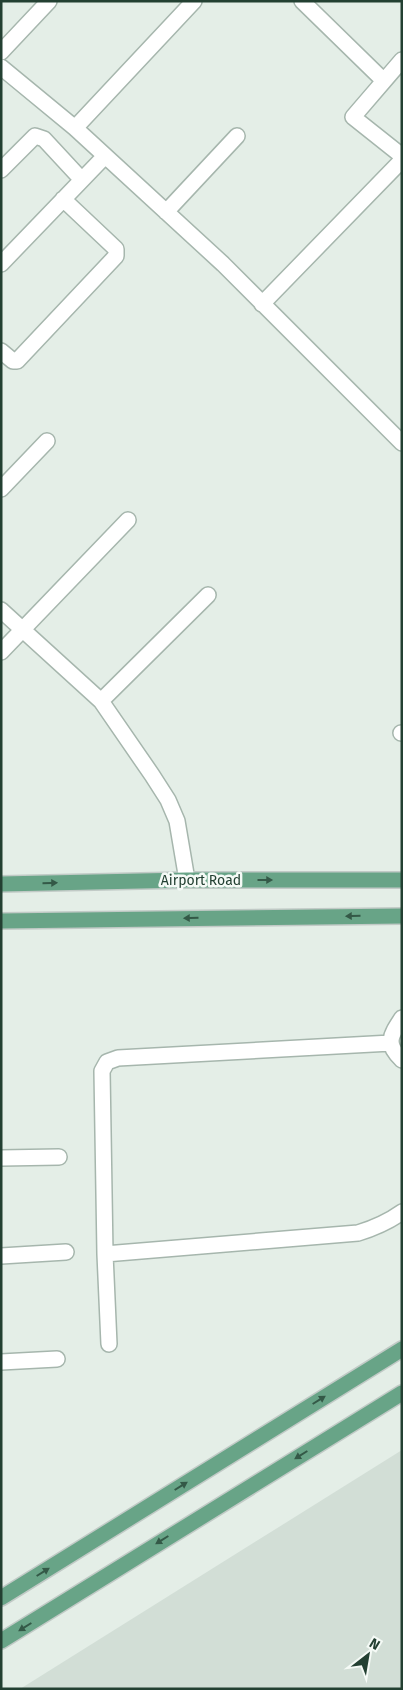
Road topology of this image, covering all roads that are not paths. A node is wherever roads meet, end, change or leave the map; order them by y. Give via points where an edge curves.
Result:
1 (49, 1) edge
2 (194, 1) edge
3 (302, 1) edge
4 (1, 52) edge
5 (402, 60) edge
6 (1, 67) edge
7 (384, 81) junction
8 (75, 128) junction
9 (237, 136) dead end
10 (105, 156) junction
11 (402, 156) edge
12 (402, 160) edge
13 (1, 170) edge
14 (82, 180) junction
15 (63, 200) junction
16 (166, 212) junction
17 (1, 264) edge
18 (262, 304) junction
19 (1, 351) edge
20 (47, 441) dead end
21 (402, 443) edge
22 (1, 488) edge
23 (128, 520) dead end
24 (208, 596) dead end
25 (1, 610) edge
26 (22, 630) junction
27 (1, 652) edge
28 (101, 701) junction
29 (187, 880) junction
30 (402, 880) edge
31 (1, 884) edge
32 (402, 916) edge
33 (1, 921) edge
34 (402, 1018) edge
35 (390, 1043) junction
36 (402, 1060) edge
37 (59, 1157) dead end
38 (1, 1158) edge
39 (402, 1212) edge
40 (66, 1252) dead end
41 (105, 1254) junction
42 (1, 1256) edge
43 (109, 1344) dead end
44 (402, 1349) edge
45 (56, 1359) dead end
46 (1, 1362) edge
47 (402, 1393) edge
48 (1, 1598) edge
49 (1, 1642) edge

1 - 4 street
2 - 8 street
3 - 7 street
5 - 7 street
6 - 8 street
7 - 11 street via 353,117
8 - 10 street
9 - 16 street
10 - 14 street
10 - 16 street
12 - 18 street
13 - 14 street via 35,136 44,139
14 - 15 street
15 - 17 street
15 - 19 street via 116,249 116,256 17,361 12,361
16 - 18 street
18 - 21 street
20 - 22 street
23 - 26 street
24 - 28 street
25 - 26 street
26 - 27 street
26 - 28 street
28 - 29 street via 168,800 177,821
29 -> 30 main road, Airport Road
31 -> 29 main road, Airport Road
32 -> 33 main road
34 - 35 street
35 - 36 street
35 - 41 street via 118,1058 107,1062 102,1071
37 - 38 street
39 - 41 street via 375,1228 358,1233
40 - 42 street
41 - 43 street
48 -> 44 main road
45 - 46 street
47 -> 49 main road

